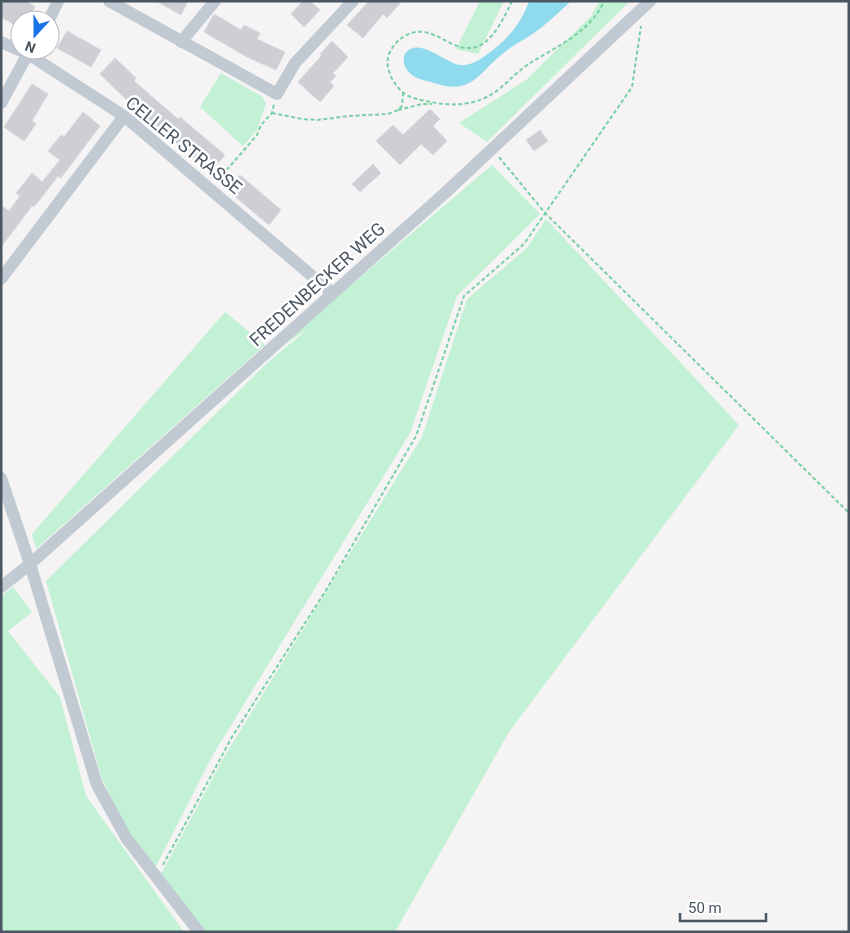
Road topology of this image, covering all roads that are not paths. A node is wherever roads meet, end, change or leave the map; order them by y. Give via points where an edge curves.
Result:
1 (109, 1) edge
2 (215, 1) edge
3 (353, 1) edge
4 (650, 2) edge
5 (181, 42) junction
6 (25, 60) edge
7 (41, 60) edge
8 (1, 103) edge
9 (124, 116) junction
10 (1, 279) edge
11 (332, 293) junction
12 (1, 478) edge
13 (30, 564) junction
14 (1, 587) edge
15 (199, 932) edge

1 - 5 street
2 - 5 street
3 - 5 street via 296,63 277,94
4 - 11 street, FREDENBECKER WEG via 492,150
6 - 8 street
7 - 9 street, CELLER STRASSE
9 - 10 street
9 - 11 street, CELLER STRASSE
11 - 13 street, FREDENBECKER WEG
12 - 13 street
13 - 14 street, FREDENBECKER WEG
13 - 15 street via 97,785 127,839

